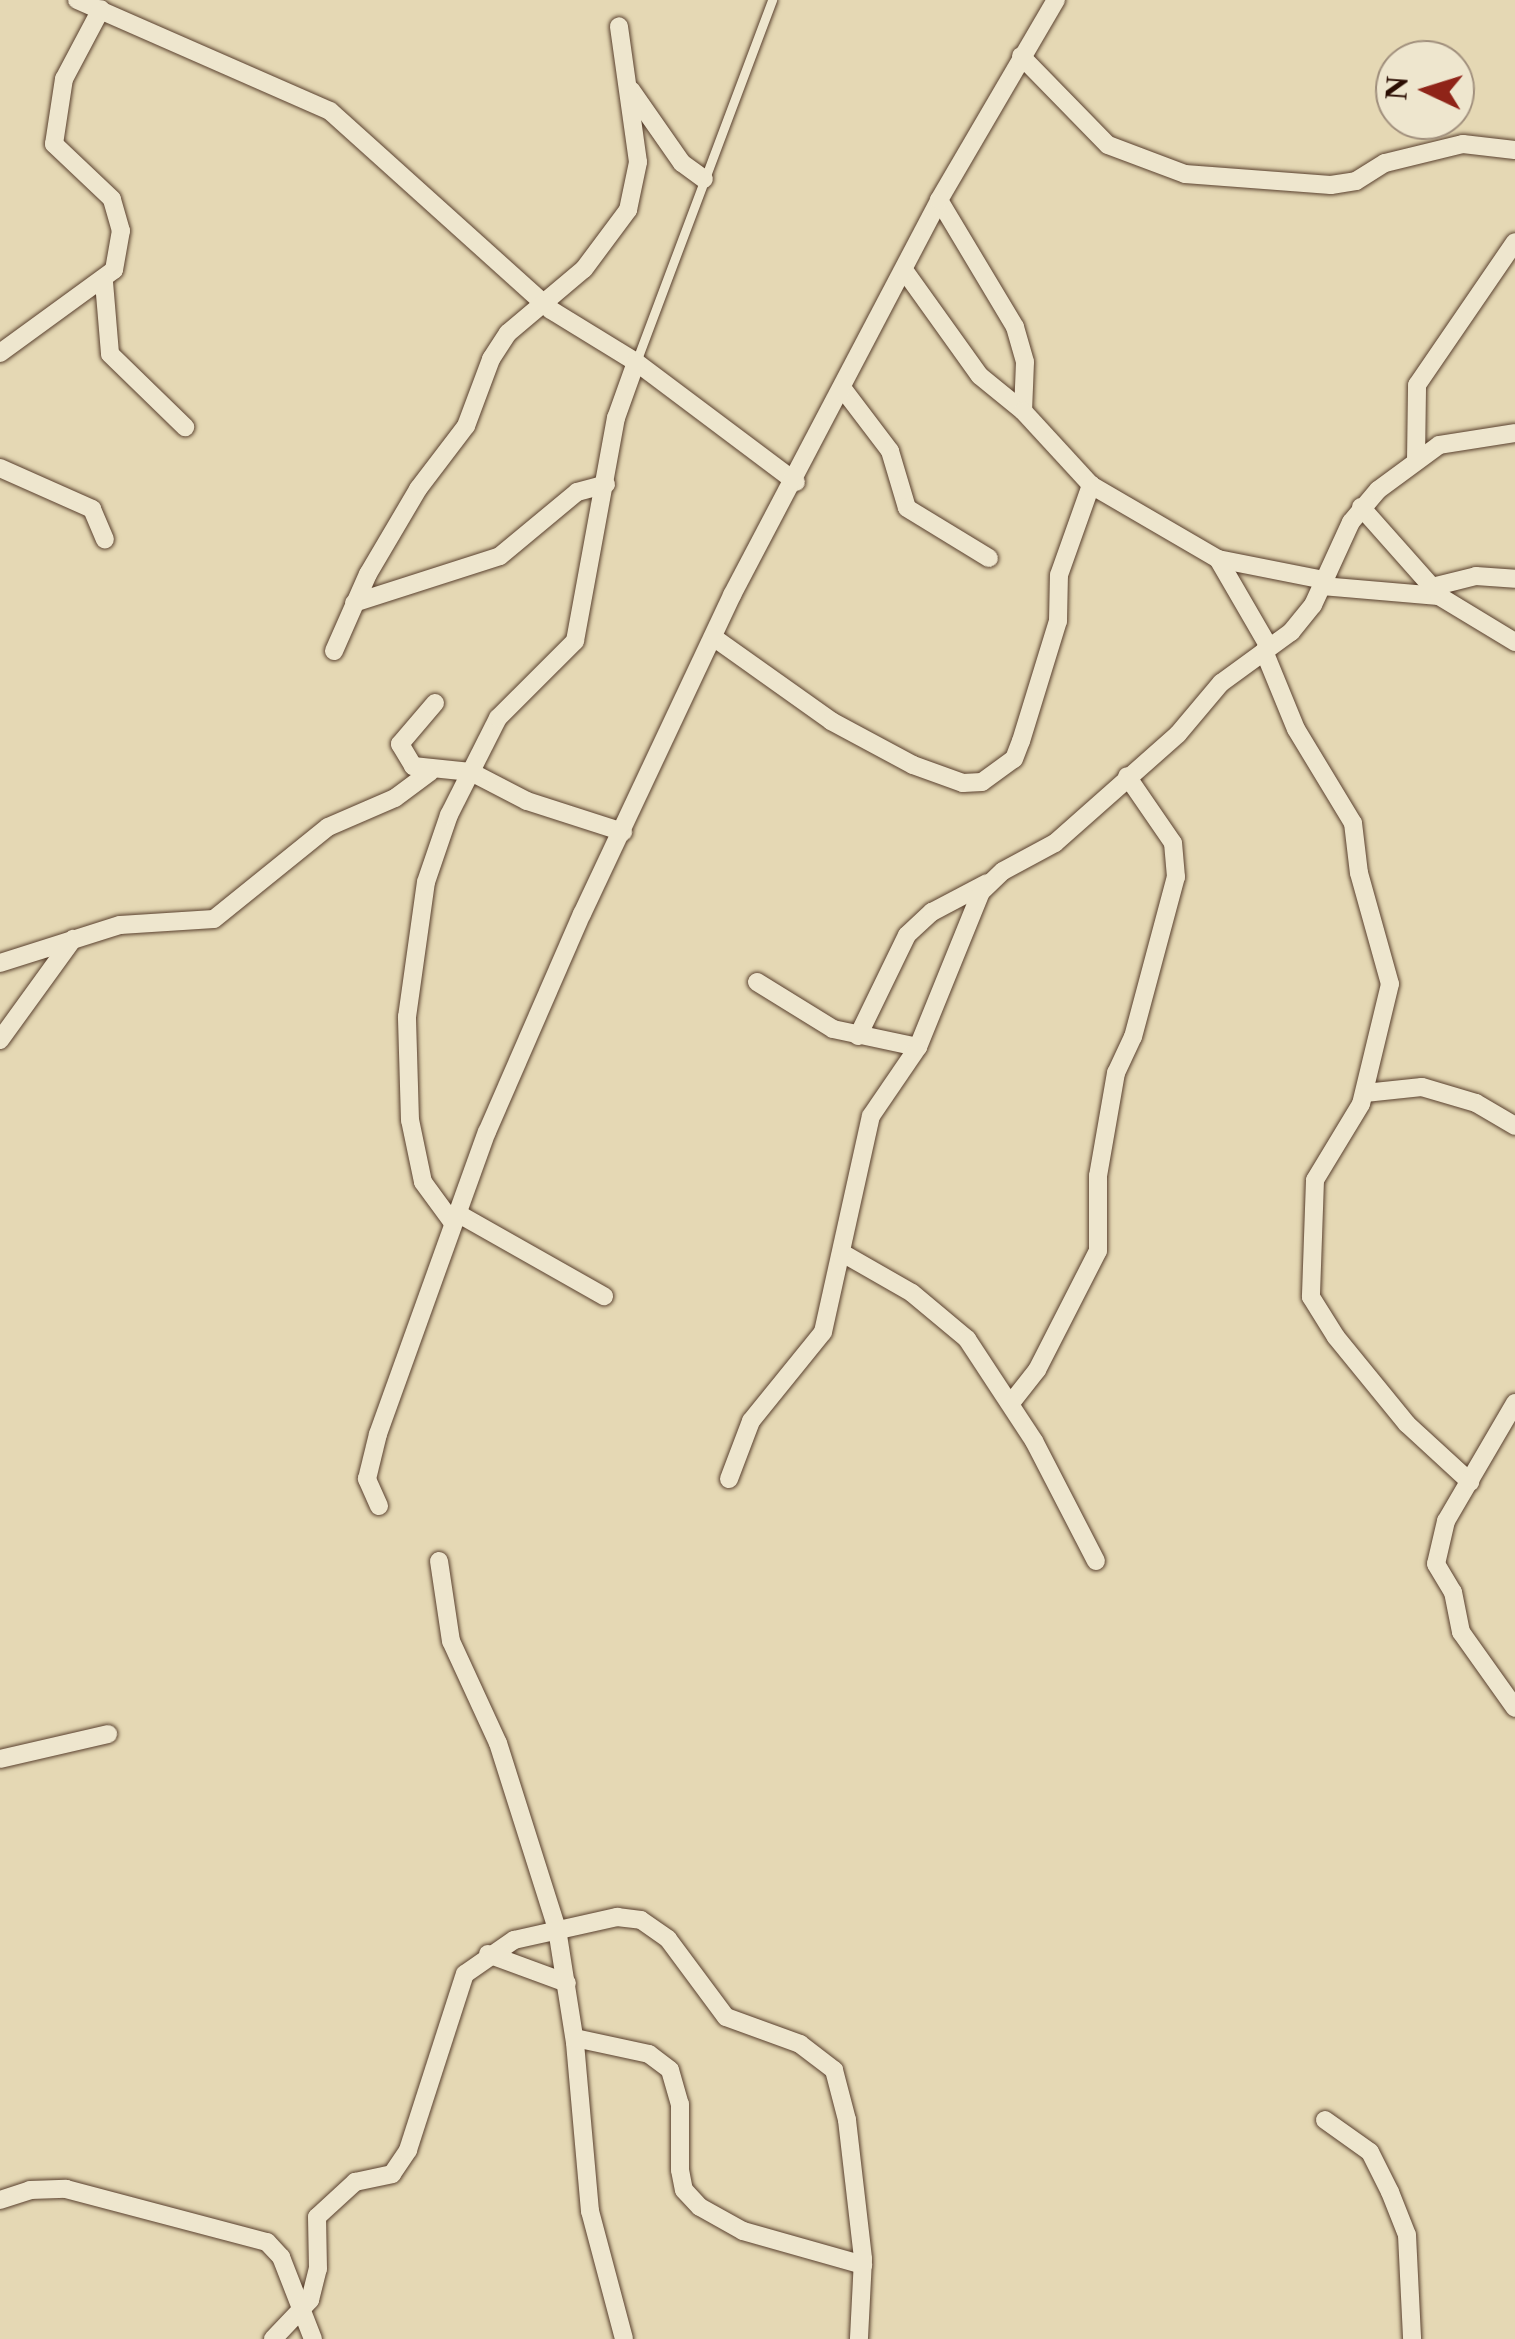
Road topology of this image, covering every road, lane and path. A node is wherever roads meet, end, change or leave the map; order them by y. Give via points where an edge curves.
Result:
1 (77, 0) edge
2 (772, 0) edge
3 (1056, 0) edge
4 (111, 9) edge
5 (619, 26) dead end
6 (1021, 56) junction
7 (630, 89) junction
8 (1509, 144) edge
9 (704, 179) junction
10 (939, 200) junction
11 (1515, 242) edge
12 (904, 270) junction
13 (104, 282) junction
14 (544, 304) junction
15 (0, 354) edge
16 (636, 362) junction
17 (843, 390) junction
18 (1023, 410) junction
19 (184, 427) dead end
20 (1515, 433) edge
21 (1416, 460) junction
22 (0, 468) edge
23 (796, 482) junction
24 (606, 484) junction
25 (1091, 486) junction
26 (1362, 507) junction
27 (105, 539) dead end
28 (989, 558) dead end
29 (1218, 559) junction
30 (1515, 578) edge
31 (1323, 583) junction
32 (1435, 592) junction
33 (354, 604) junction
34 (713, 637) junction
35 (1515, 642) edge
36 (1266, 649) junction
37 (334, 651) dead end
38 (436, 703) dead end
39 (430, 772) junction
40 (471, 772) junction
41 (1126, 776) junction
42 (623, 832) junction
43 (992, 880) junction
44 (74, 939) junction
45 (0, 963) edge
46 (757, 982) dead end
47 (858, 1036) junction
48 (0, 1040) edge
49 (918, 1047) junction
50 (1365, 1093) junction
51 (1515, 1126) edge
52 (455, 1218) junction
53 (844, 1254) junction
54 (604, 1296) dead end
55 (1011, 1403) junction
56 (1515, 1403) edge
57 (729, 1479) dead end
58 (1470, 1482) junction
59 (379, 1506) dead end
60 (440, 1560) dead end
61 (1096, 1561) dead end
62 (1515, 1708) edge
63 (108, 1734) dead end
64 (0, 1759) edge
65 (557, 1928) junction
66 (488, 1954) junction
67 (567, 1984) junction
68 (575, 2038) junction
69 (1325, 2120) dead end
70 (0, 2200) edge
71 (862, 2265) junction
72 (304, 2310) junction
73 (273, 2339) edge
74 (313, 2339) edge
75 (624, 2339) edge
76 (858, 2339) edge
77 (1412, 2339) edge

1 - 4 street
2 - 9 lane
3 - 6 street
4 - 13 street via 64,79 54,144 112,198 121,231 114,270
4 - 14 street via 330,111
5 - 7 street
6 - 8 street via 1108,146 1185,174 1330,185 1416,154
6 - 10 street
7 - 9 street via 682,163
7 - 14 street via 638,162 632,201 598,252
9 - 16 lane
10 - 12 street
10 - 18 street via 1015,327 1025,362
11 - 21 street via 1417,385
12 - 17 street
12 - 18 street via 980,376
13 - 15 street
13 - 19 street via 110,354
14 - 16 street
14 - 33 street via 508,334 491,359 458,439 418,489
16 - 23 street
16 - 24 street via 616,418
17 - 23 street
17 - 28 street via 890,451 907,508
18 - 25 street
20 - 21 street via 1456,438
21 - 26 street
22 - 27 street via 92,509
23 - 34 street
24 - 33 street via 577,492 500,556
24 - 40 street via 575,642 498,718
25 - 29 street
25 - 34 street via 1059,575 1058,620 1020,742 1014,758 982,782 963,783 913,764 830,721
26 - 31 street
26 - 32 street
29 - 31 street
29 - 36 street
30 - 32 street via 1476,576
31 - 32 street
31 - 36 street via 1291,632
32 - 35 street
33 - 37 street
34 - 42 street
36 - 41 street via 1221,683 1178,734
36 - 50 street via 1296,729 1322,762 1360,844 1359,874 1390,984
38 - 39 street via 400,744 404,758
39 - 40 street
39 - 44 street via 395,798 328,827 214,920 120,925
40 - 42 street via 527,801
40 - 52 street via 426,882 407,1017 414,1158
41 - 43 street via 1055,843
41 - 55 street via 1173,843 1176,877 1133,1037 1116,1073 1098,1176 1098,1251 1036,1370
42 - 52 street via 534,1023
43 - 47 street via 932,912 907,935
43 - 49 street via 971,908
44 - 45 street
44 - 48 street
46 - 47 street via 832,1029
47 - 49 street
49 - 53 street via 862,1139
50 - 51 street via 1433,1090
50 - 58 street via 1315,1180 1312,1297 1321,1318 1407,1424
52 - 54 street
52 - 59 street via 372,1454 368,1488
53 - 55 street via 912,1292 967,1338
53 - 57 street via 823,1332 751,1421
55 - 61 street
56 - 58 street
58 - 62 street via 1446,1520 1436,1564 1453,1592 1462,1632
60 - 65 street via 452,1641 498,1743
63 - 64 street
65 - 66 street
65 - 67 street
65 - 71 street via 617,1917 642,1920 668,1939 726,2017 800,2044 834,2070 847,2120
66 - 67 street
66 - 72 street via 459,1988 398,2167 386,2178 355,2182 317,2218 318,2270
67 - 68 street
68 - 71 street via 649,2054 670,2070 680,2104 684,2190 700,2207 743,2230
68 - 75 street via 590,2211
69 - 77 street via 1370,2152 1385,2180 1406,2235
70 - 72 street via 66,2189 253,2236 280,2257
71 - 76 street
72 - 73 street
72 - 74 street

